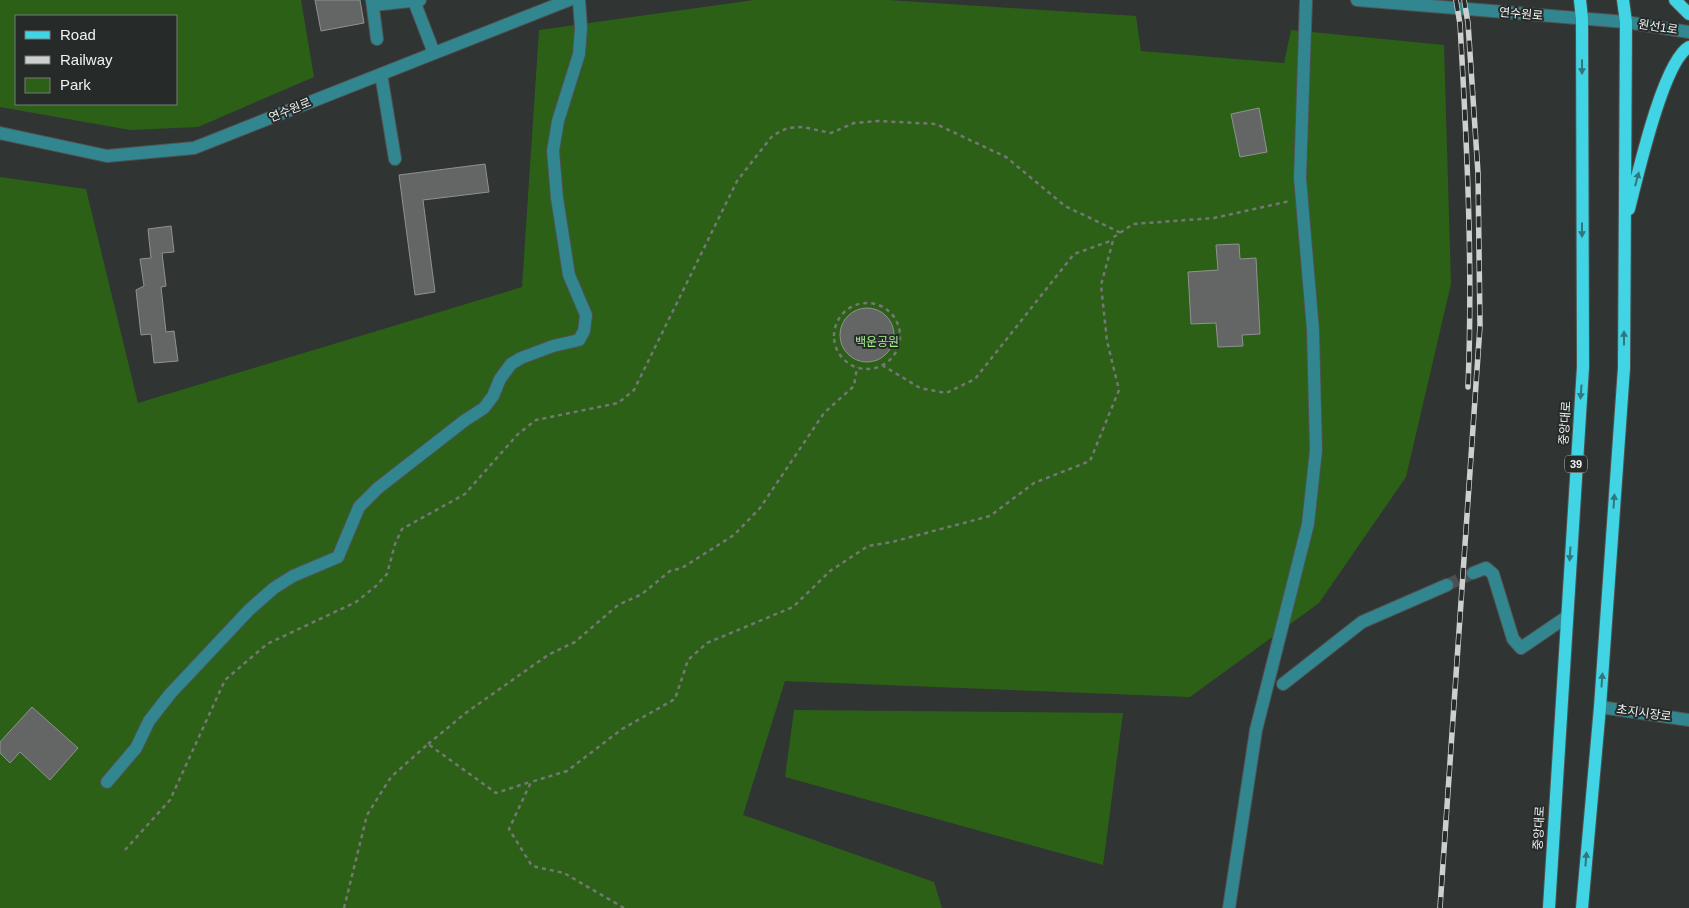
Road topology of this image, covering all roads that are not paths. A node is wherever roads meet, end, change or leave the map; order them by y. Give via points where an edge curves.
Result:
1 (420, 0) edge
2 (569, 0) edge
3 (578, 0) edge
4 (1306, 0) edge
5 (1357, 0) edge
6 (1580, 0) edge
7 (1623, 0) edge
8 (1675, 0) edge
9 (414, 1) edge
10 (373, 3) edge
11 (1689, 14) edge
12 (1582, 19) junction
13 (1626, 22) junction
14 (1689, 32) edge
15 (378, 38) dead end
16 (1689, 47) edge
17 (434, 53) junction
18 (380, 74) junction
19 (0, 133) edge
20 (395, 159) dead end
21 (1625, 226) junction
22 (1474, 573) tunnel mouth
23 (1447, 585) tunnel mouth
24 (1565, 618) junction
25 (1283, 684) dead end
26 (1600, 707) junction
27 (1689, 720) edge
28 (107, 782) dead end
29 (1229, 908) edge
30 (1549, 908) edge
31 (1582, 908) edge

1 - 9 street
2 - 17 street, 연수원로
3 - 28 street via 581,28 578,54 558,121 553,151 569,275 586,315 579,340 553,346 510,364 484,408 378,488 359,507 338,557 294,576 249,610 170,694 149,721 136,748
4 - 29 street via 1300,178 1313,330 1316,450 1308,524 1256,730
5 - 12 street, 연수원로
6 - 12 main road, 중앙대로 / 39
7 - 13 main road
8 - 11 main road
9 - 10 street
9 - 17 street
10 - 15 street
12 - 13 street, 연수원로
12 -> 24 main road, 중앙대로 / 39 via 1582,367
13 - 14 street, 원선1로
13 - 21 main road
21 -> 16 main road via 1658,105 1672,68
17 - 18 street, 연수원로
18 - 19 street, 연수원로 via 194,148 107,156
18 - 20 street
26 -> 21 main road via 1624,368
22 - 24 street via 1486,568 1493,574 1513,639 1521,648
23 - 25 street via 1362,622
24 - 30 main road, 중앙대로 / 39
26 - 27 street, 초지시장로
31 -> 26 main road

